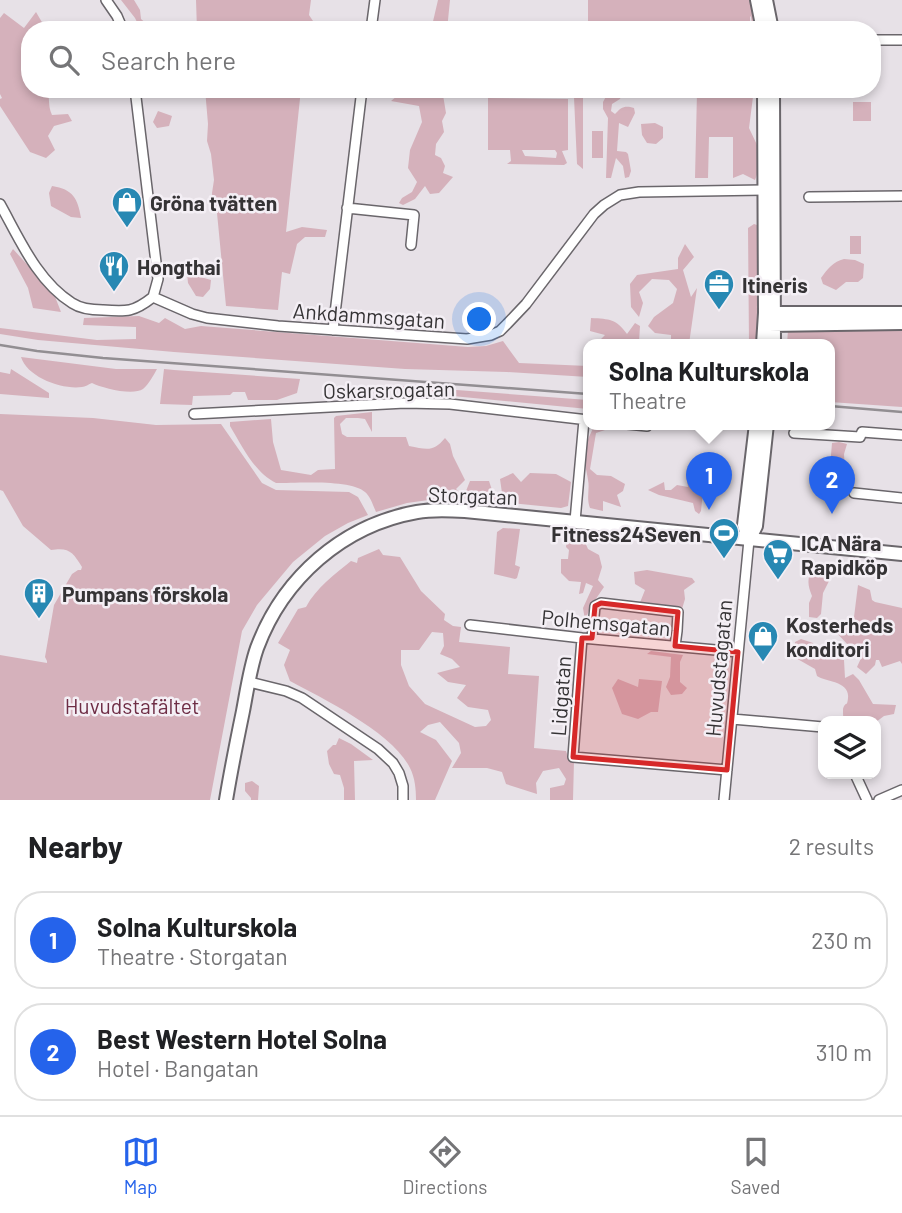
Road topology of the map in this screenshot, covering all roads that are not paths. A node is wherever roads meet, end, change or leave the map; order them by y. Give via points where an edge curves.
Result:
1 (106, 0) edge
2 (375, 0) edge
3 (757, 0) edge
4 (766, 0) edge
5 (119, 21) edge
6 (372, 21) edge
7 (761, 21) edge
8 (770, 21) edge
9 (881, 40) edge
10 (902, 40) edge
11 (136, 98) edge
12 (361, 98) edge
13 (765, 98) edge
14 (774, 98) edge
15 (770, 190) junction
16 (902, 196) edge
17 (809, 197) dead end
18 (0, 204) edge
19 (347, 208) junction
20 (411, 245) dead end
21 (153, 297) junction
22 (902, 313) edge
23 (770, 319) junction
24 (902, 324) edge
25 (333, 330) junction
26 (764, 339) edge
27 (773, 339) edge
28 (194, 414) dead end
29 (583, 420) edge
30 (585, 430) edge
31 (755, 430) edge
32 (767, 430) edge
33 (794, 433) dead end
34 (902, 435) edge
35 (854, 493) dead end
36 (902, 498) edge
37 (575, 521) junction
38 (749, 540) junction
39 (902, 554) edge
40 (470, 625) dead end
41 (587, 638) junction
42 (675, 646) junction
43 (738, 652) junction
44 (248, 682) junction
45 (732, 719) junction
46 (818, 727) edge
47 (727, 771) junction
48 (857, 779) edge
49 (902, 790) edge
50 (226, 800) edge
51 (403, 800) edge
52 (724, 800) edge
53 (867, 800) edge
54 (879, 800) edge

1 - 5 street
2 - 6 street
3 - 7 street
4 - 8 street
9 - 10 street
11 - 21 street via 158,279
12 - 19 street
13 - 15 street
14 - 15 street
15 - 23 street
15 - 25 street, Ankdammsgatan via 620,195 594,214 526,304 491,335 467,339
16 - 17 street
18 - 21 street via 36,266 73,304 121,312 136,309
19 - 20 street via 414,215
19 - 25 street
21 - 25 street, Ankdammsgatan via 207,318
22 - 23 street
23 - 24 street
23 - 26 street
23 - 27 street
28 - 29 street, Oskarsrogatan via 405,403
30 - 37 street, Oskarsrogatan
31 - 38 street, Huvudstagatan via 744,525
32 - 38 street, Huvudstagatan via 757,526
33 - 34 street
35 - 36 street
37 - 38 street, Storgatan
37 - 44 street, Storgatan via 465,510 421,511 356,532 330,548 279,603 256,651
38 - 39 street, Storgatan
38 - 43 street, Huvudstagatan
40 - 41 street, Polhemsgatan
41 - 42 street, Polhemsgatan
41 - 42 street, Lidgatan via 595,606 601,603 678,612
41 - 47 street, Lidgatan via 573,757
42 - 43 street, Polhemsgatan
43 - 45 street, Huvudstagatan
44 - 50 street, Storgatan
44 - 51 street via 302,698 378,749 399,773
45 - 46 street
45 - 47 street, Huvudstagatan
47 - 52 street, Huvudstagatan
48 - 53 street
49 - 54 street

